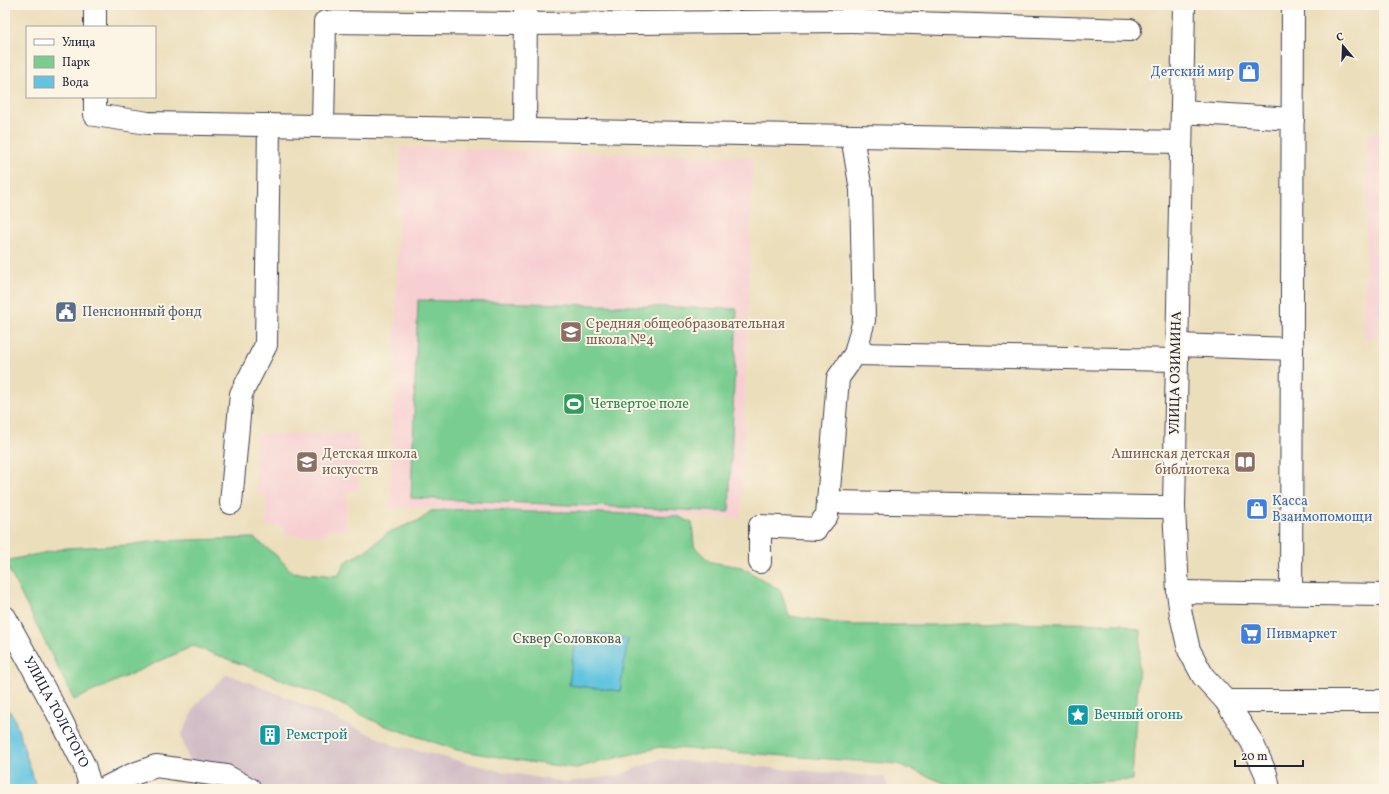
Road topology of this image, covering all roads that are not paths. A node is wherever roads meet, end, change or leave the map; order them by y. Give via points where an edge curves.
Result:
1 (95, 5) edge
2 (1184, 5) edge
3 (1294, 5) edge
4 (852, 13) edge
5 (526, 15) edge
6 (95, 26) edge
7 (1130, 30) dead end
8 (95, 98) edge
9 (1182, 112) junction
10 (1293, 119) junction
11 (269, 126) junction
12 (323, 126) junction
13 (525, 130) junction
14 (852, 136) junction
15 (1181, 142) junction
16 (1292, 348) junction
17 (1177, 353) junction
18 (855, 354) junction
19 (828, 502) junction
20 (231, 503) dead end
21 (1174, 507) junction
22 (760, 562) dead end
23 (1178, 592) junction
24 (1291, 593) junction
25 (1384, 595) edge
26 (5, 617) edge
27 (1226, 701) junction
28 (1384, 701) edge
29 (91, 789) edge
30 (103, 789) edge
31 (250, 789) edge
32 (1269, 789) edge

1 - 6 street
2 - 9 street, УЛИЦА ОЗИМИНА
3 - 10 street
4 - 5 street
4 - 7 street
5 - 12 street via 325,22
5 - 13 street
8 - 11 street via 95,115 148,123
9 - 10 street
9 - 15 street, УЛИЦА ОЗИМИНА
10 - 16 street
11 - 12 street
11 - 20 street via 266,345 241,394
12 - 13 street
13 - 14 street
14 - 15 street
14 - 18 street via 862,190 864,304 864,320
15 - 17 street, УЛИЦА ОЗИМИНА
16 - 17 street
16 - 24 street
17 - 18 street
17 - 21 street, УЛИЦА ОЗИМИНА
18 - 19 street via 838,378
19 - 21 street
19 - 22 street via 827,515 816,530 760,526
21 - 23 street, УЛИЦА ОЗИМИНА
23 - 24 street
23 - 27 street, УЛИЦА ОЗИМИНА via 1189,650 1204,676
24 - 25 street
26 - 29 street, УЛИЦА ТОЛСТОГО via 84,765
27 - 28 street
27 - 32 street, УЛИЦА ОЗИМИНА via 1252,742 1266,774
30 - 31 street via 156,766 226,776

